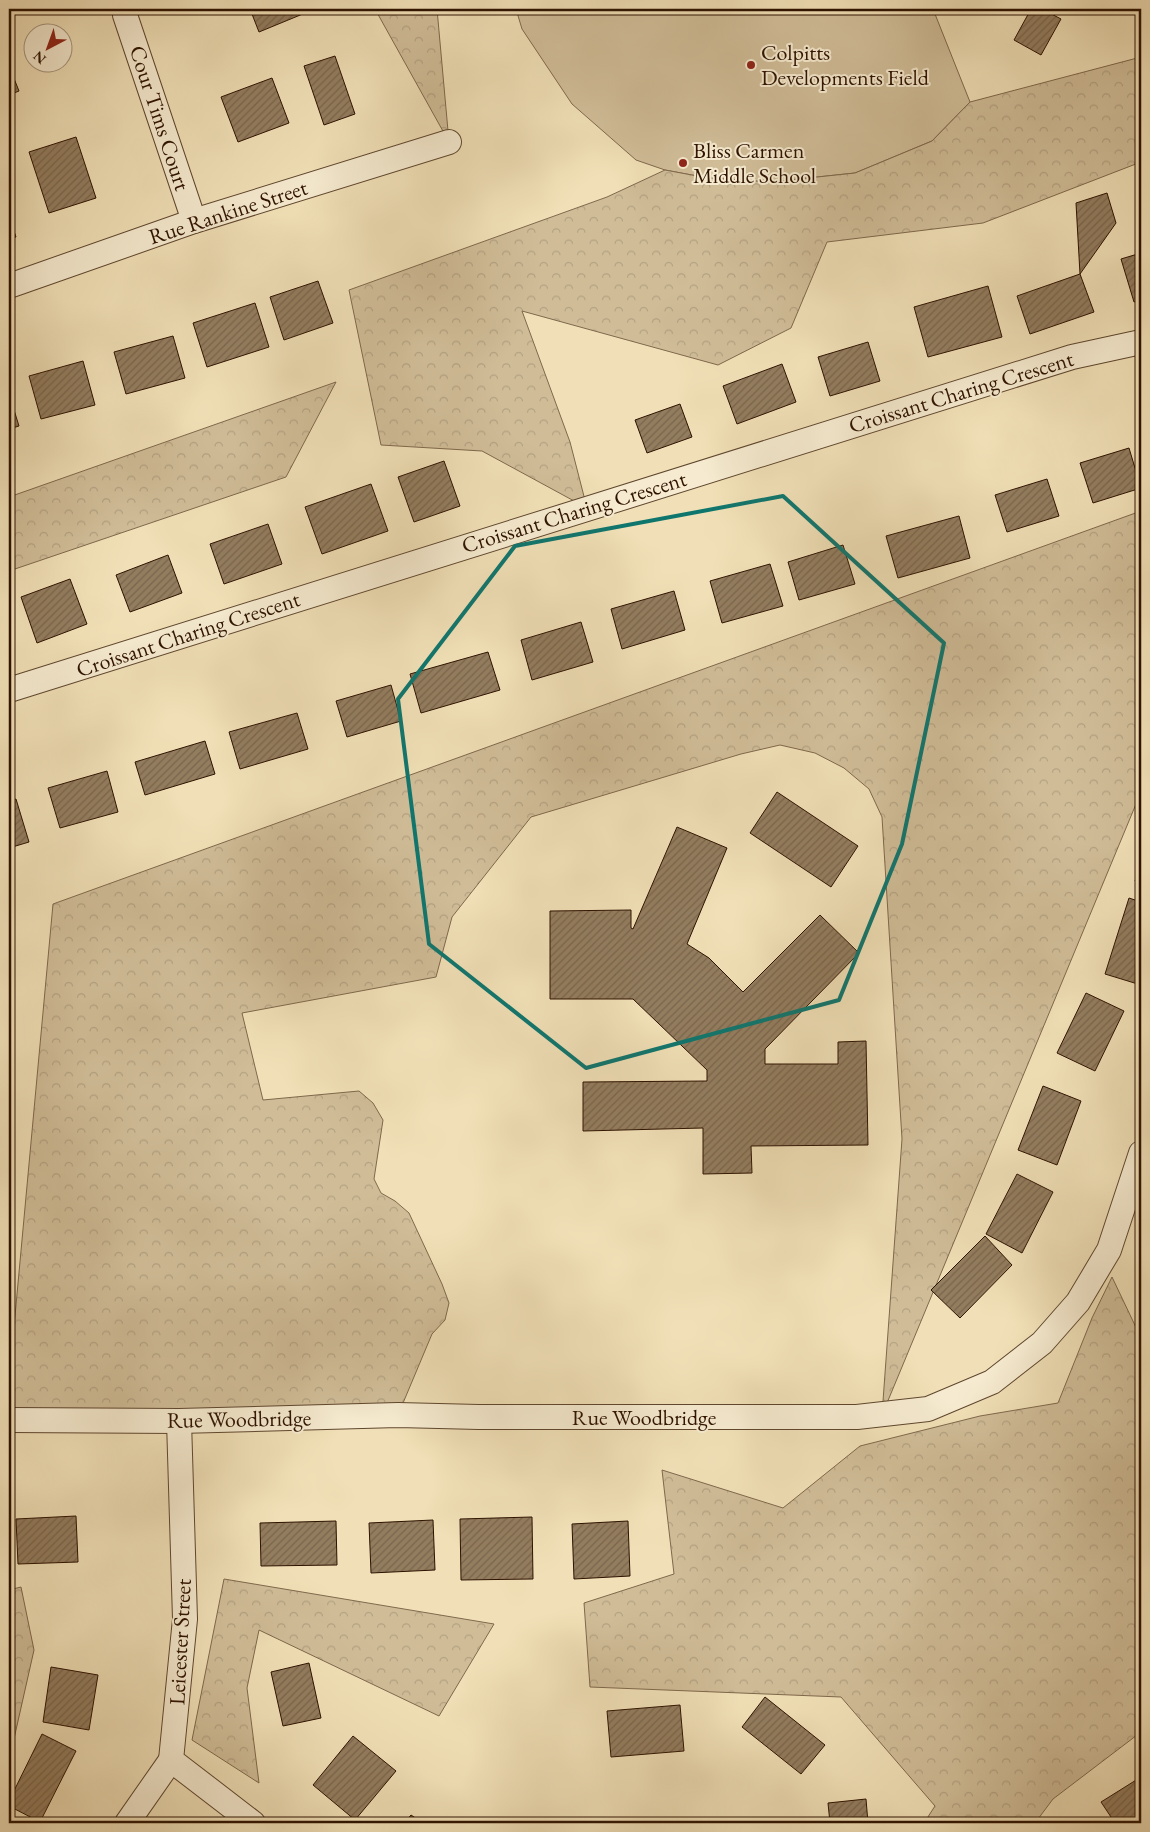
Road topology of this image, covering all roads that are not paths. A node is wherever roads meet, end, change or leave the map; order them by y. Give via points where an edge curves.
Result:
1 (125, 15) dead end
2 (449, 142) dead end
3 (194, 222) junction
4 (9, 286) edge
5 (1141, 342) edge
6 (9, 690) edge
7 (1141, 1153) edge
8 (9, 1420) edge
9 (180, 1421) junction
10 (171, 1760) junction
11 (127, 1823) edge
12 (253, 1823) edge

1 - 3 street, Cour Tims Court
2 - 3 street, Rue Rankine Street
3 - 4 street, Rue Rankine Street
5 - 6 street, Croissant Charing Crescent via 1072,357
7 - 9 street, Rue Woodbridge via 1109,1250 1078,1302 1042,1343 992,1382 928,1409 857,1418 398,1415
8 - 9 street, Rue Woodbridge
9 - 10 street, Leicester Street via 186,1619
10 - 11 street
10 - 12 street

